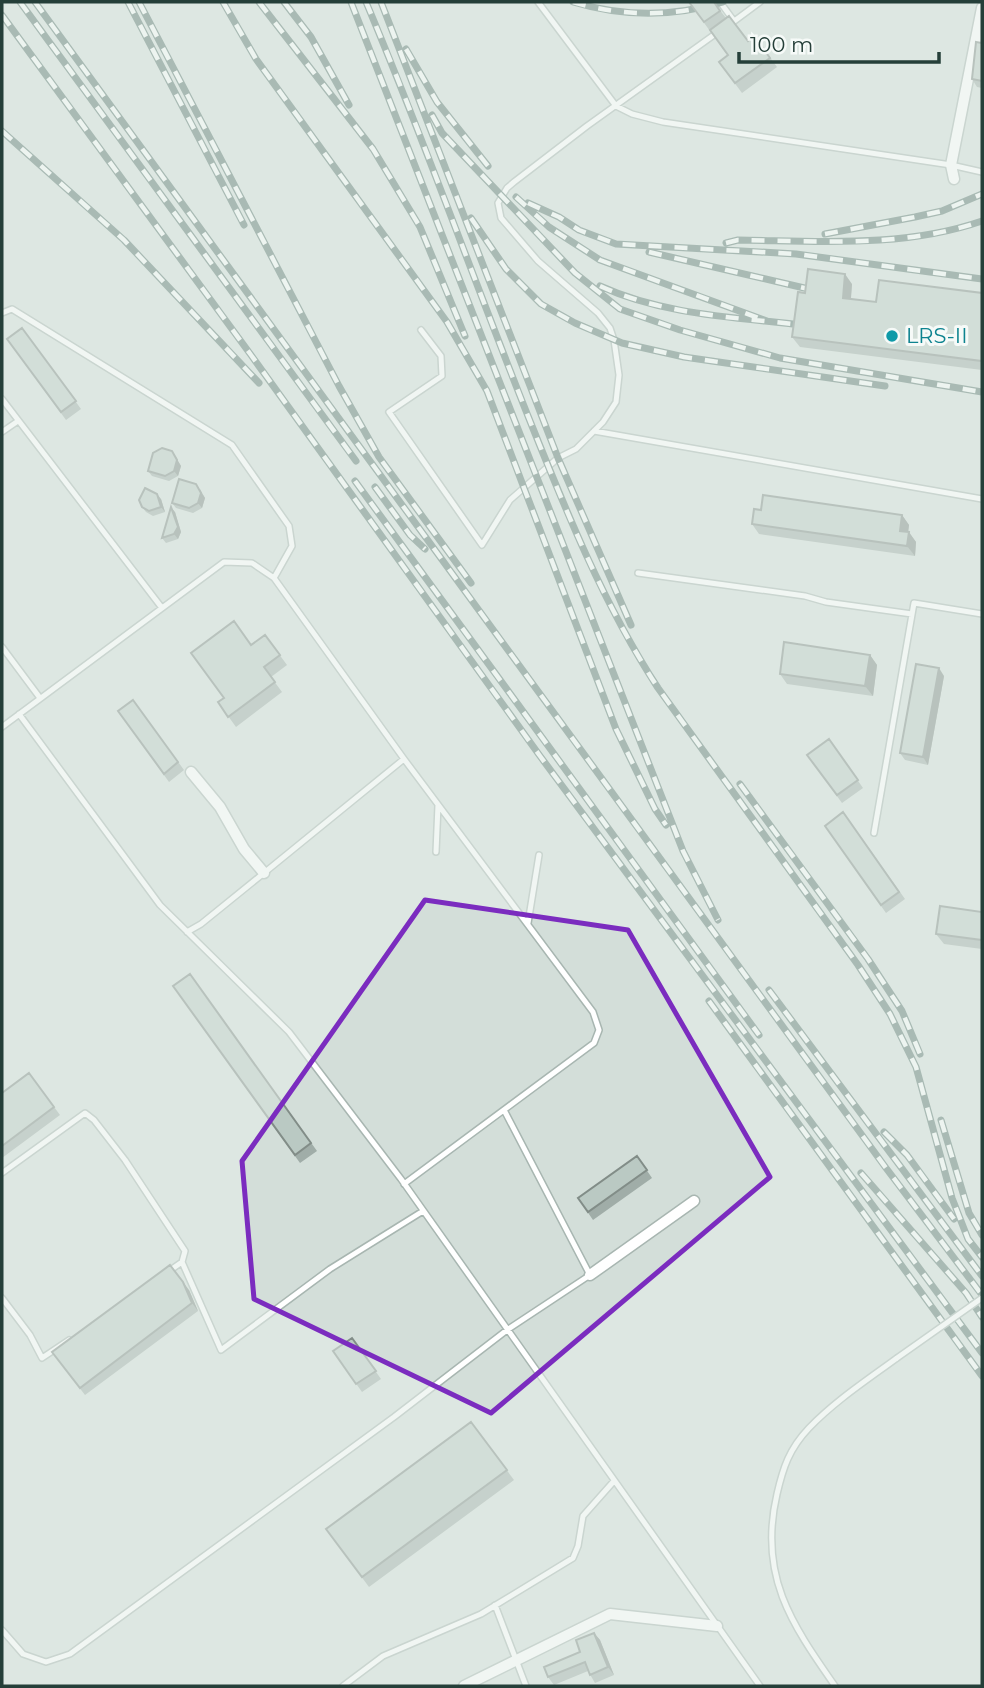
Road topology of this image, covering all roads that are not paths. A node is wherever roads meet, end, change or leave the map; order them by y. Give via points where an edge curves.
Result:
1 (538, 2) edge
2 (720, 2) edge
3 (760, 2) edge
4 (982, 8) edge
5 (734, 21) junction
6 (616, 106) junction
7 (951, 165) junction
8 (982, 172) edge
9 (954, 179) dead end
10 (2, 313) edge
11 (421, 330) dead end
12 (2, 399) edge
13 (18, 421) junction
14 (594, 431) junction
15 (2, 432) edge
16 (982, 499) edge
17 (638, 573) dead end
18 (274, 578) junction
19 (162, 608) junction
20 (912, 614) junction
21 (982, 614) edge
22 (2, 647) edge
23 (40, 698) junction
24 (19, 714) junction
25 (2, 727) edge
26 (404, 759) junction
27 (191, 772) dead end
28 (438, 805) junction
29 (874, 832) dead end
30 (436, 852) dead end
31 (539, 855) dead end
32 (264, 873) junction
33 (528, 926) junction
34 (187, 932) junction
35 (504, 1110) junction
36 (2, 1173) edge
37 (404, 1184) junction
38 (694, 1201) dead end
39 (423, 1211) junction
40 (182, 1262) junction
41 (590, 1275) junction
42 (161, 1277) edge
43 (2, 1298) edge
44 (982, 1298) edge
45 (507, 1330) junction
46 (74, 1336) edge
47 (614, 1481) junction
48 (495, 1605) junction
49 (717, 1626) junction
50 (2, 1630) edge
51 (517, 1661) junction
52 (343, 1686) edge
53 (464, 1686) edge
54 (526, 1686) edge
55 (760, 1686) edge
56 (835, 1686) edge

1 - 6 lane
2 - 5 lane
3 - 5 lane
4 - 7 street
5 - 6 lane
6 - 7 lane via 663,122
6 - 14 lane via 506,188 498,203 501,218 538,261 610,328 619,375 616,402
7 - 8 lane
7 - 9 street
10 - 18 lane via 12,309 232,445 289,526 292,547
11 - 14 lane via 441,356 442,376 389,412 482,545 510,500
12 - 13 lane
13 - 15 lane
13 - 19 lane
14 - 16 lane
17 - 20 lane
18 - 19 lane via 252,564 224,562
18 - 26 lane
19 - 23 lane
20 - 21 lane via 914,603
20 - 29 lane
22 - 23 lane
23 - 24 lane
24 - 25 lane
24 - 34 lane via 160,905
26 - 28 lane
26 - 32 lane
27 - 32 street
28 - 30 lane
28 - 33 lane
31 - 33 lane
32 - 34 lane
33 - 35 lane via 593,1012 599,1030 594,1043
34 - 37 lane via 289,1032
35 - 37 lane
35 - 41 lane
36 - 40 lane via 85,1113 125,1160 185,1251
37 - 39 lane
38 - 41 street
39 - 40 lane via 330,1269 221,1349
39 - 45 lane
40 - 42 lane
41 - 45 lane
43 - 46 lane via 42,1358
44 - 56 lane, bridge via 841,1399 808,1429 785,1462 770,1551 780,1594 802,1639
45 - 47 lane
45 - 50 lane via 70,1654 47,1662 34,1658 23,1654
47 - 48 lane via 583,1516 573,1558
47 - 49 lane
48 - 51 lane
48 - 52 lane via 383,1656
49 - 51 street via 610,1614
49 - 55 lane
51 - 53 street
51 - 54 lane

